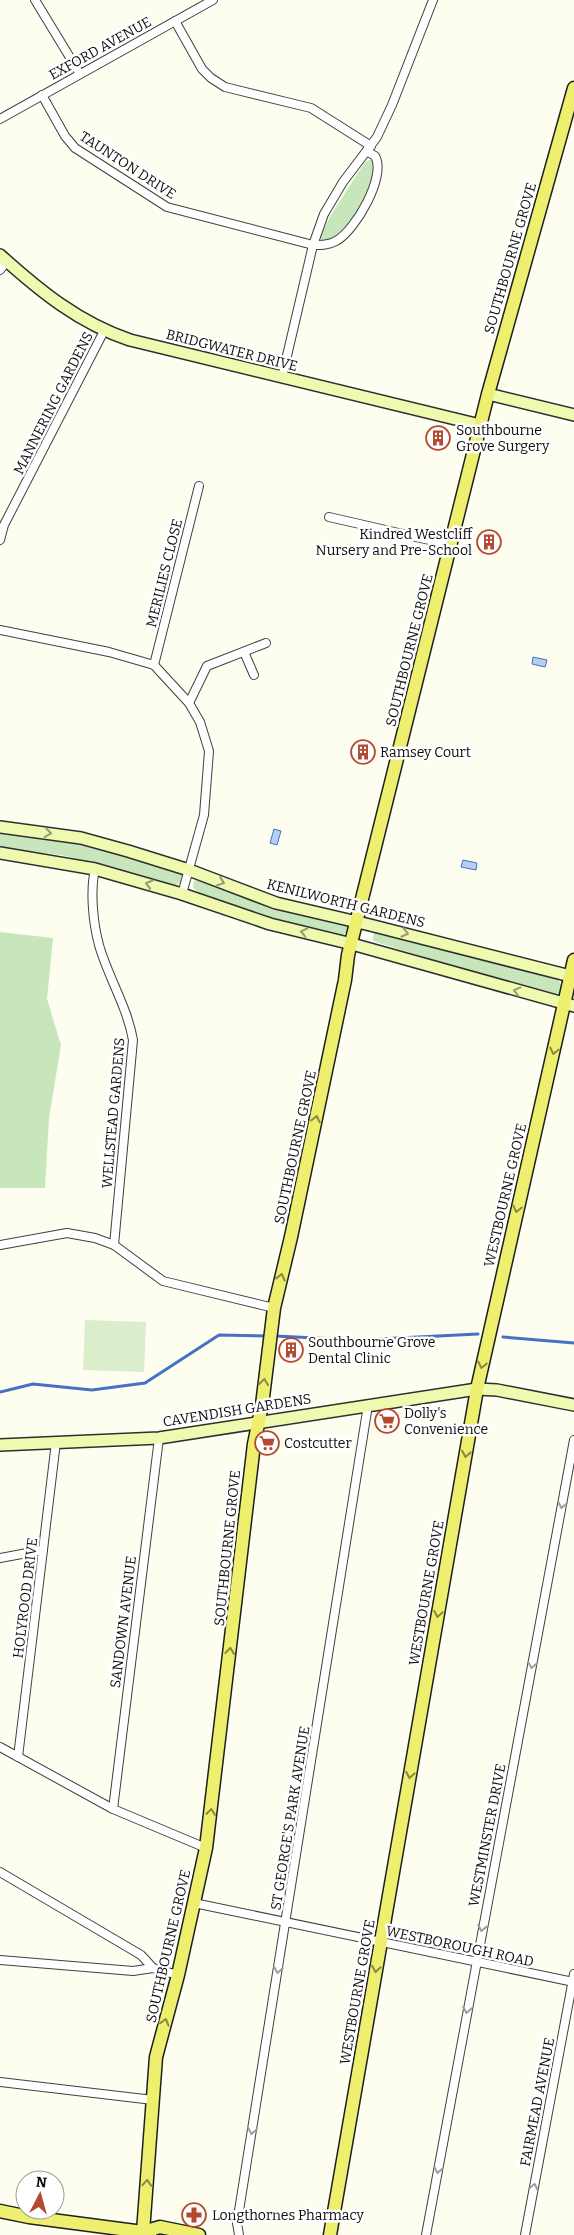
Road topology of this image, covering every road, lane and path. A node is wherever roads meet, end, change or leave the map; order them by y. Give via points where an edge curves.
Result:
1 (35, 0) edge
2 (194, 0) edge
3 (213, 0) edge
4 (433, 0) edge
5 (198, 8) junction
6 (175, 21) junction
7 (80, 74) junction
8 (574, 88) edge
9 (42, 95) junction
10 (0, 119) edge
11 (370, 149) junction
12 (314, 245) junction
13 (2, 262) edge
14 (104, 331) junction
15 (282, 378) junction
16 (488, 394) junction
17 (574, 415) edge
18 (480, 425) junction
19 (199, 486) dead end
20 (329, 517) dead end
21 (0, 540) edge
22 (451, 546) junction
23 (0, 630) edge
24 (266, 643) dead end
25 (244, 652) junction
26 (154, 665) junction
27 (254, 675) dead end
28 (189, 703) junction
29 (0, 827) edge
30 (0, 853) edge
31 (95, 868) junction
32 (189, 870) junction
33 (182, 894) junction
34 (357, 924) junction
35 (352, 944) junction
36 (497, 957) junction
37 (574, 960) edge
38 (440, 969) junction
39 (572, 977) edge
40 (568, 1002) edge
41 (0, 1245) edge
42 (114, 1245) junction
43 (274, 1308) junction
44 (477, 1389) junction
45 (368, 1405) junction
46 (574, 1406) edge
47 (258, 1422) junction
48 (159, 1438) junction
49 (574, 1440) edge
50 (56, 1442) junction
51 (0, 1446) edge
52 (43, 1550) junction
53 (0, 1558) edge
54 (0, 1747) edge
55 (18, 1757) junction
56 (113, 1809) junction
57 (206, 1848) junction
58 (0, 1872) edge
59 (194, 1903) junction
60 (286, 1922) junction
61 (381, 1942) junction
62 (0, 1960) edge
63 (476, 1962) junction
64 (153, 1968) junction
65 (178, 1975) junction
66 (574, 1980) edge
67 (0, 2082) edge
68 (153, 2100) junction
69 (0, 2211) edge
70 (147, 2233) edge
71 (199, 2235) edge
72 (239, 2235) edge
73 (330, 2235) edge
74 (426, 2235) edge
75 (524, 2235) edge

1 - 7 street
2 - 5 street
3 - 5 street, EXFORD AVENUE
4 - 11 street via 392,105
5 - 6 street, EXFORD AVENUE
6 - 7 street, EXFORD AVENUE
6 - 11 street via 210,78 225,87 311,108
7 - 9 street, EXFORD AVENUE
8 - 16 main road, SOUTHBOURNE GROVE
9 - 10 street, EXFORD AVENUE
9 - 12 street, TAUNTON DRIVE via 74,148 167,207
11 - 12 street via 343,182 324,214
11 - 12 street via 379,168 369,199 355,222 338,240
12 - 15 street
13 - 14 street, BRIDGWATER DRIVE via 71,313
14 - 15 street, BRIDGWATER DRIVE
14 - 21 street, MANNERING GARDENS via 4,525
15 - 18 street, BRIDGWATER DRIVE
16 - 17 street
16 - 18 main road, SOUTHBOURNE GROVE
18 - 22 main road, SOUTHBOURNE GROVE
19 - 26 street, MERILIES CLOSE
20 - 22 street
22 - 34 main road, SOUTHBOURNE GROVE
23 - 26 street via 109,652
24 - 25 street
25 - 27 street
25 - 28 street via 207,666
26 - 28 street
28 - 32 street via 200,722 209,751 204,815
29 -> 32 street, KENILWORTH GARDENS via 81,838
30 - 31 street
33 -> 31 street
31 - 42 street, WELLSTEAD GARDENS via 92,896 99,945 126,1010 133,1040
32 - 33 street
32 -> 34 street, KENILWORTH GARDENS via 276,903
35 -> 33 street via 270,924
34 - 35 main road, SOUTHBOURNE GROVE
34 -> 36 street, KENILWORTH GARDENS
34 - 38 street via 361,938
35 - 38 street
43 -> 35 main road, SOUTHBOURNE GROVE
36 - 39 street, KENILWORTH GARDENS
36 - 40 street via 561,981
37 - 39 main road, WESTBOURNE GROVE
40 -> 38 street
39 - 40 main road, WESTBOURNE GROVE
40 -> 44 main road, WESTBOURNE GROVE
41 - 42 street via 67,1233
42 - 43 street via 163,1281
47 -> 43 main road, SOUTHBOURNE GROVE
44 - 45 street, CAVENDISH GARDENS
44 - 46 street, CAVENDISH GARDENS
44 -> 61 main road, WESTBOURNE GROVE
45 - 47 street, CAVENDISH GARDENS
45 - 60 street, ST GEORGE'S PARK AVENUE
47 - 48 street, CAVENDISH GARDENS
57 -> 47 main road, SOUTHBOURNE GROVE
48 - 50 street, CAVENDISH GARDENS
48 - 56 street, SANDOWN AVENUE
49 -> 63 street, WESTMINSTER DRIVE
50 - 51 street, CAVENDISH GARDENS
50 - 52 street, HOLYROOD DRIVE
52 - 53 street
52 - 55 street, HOLYROOD DRIVE
54 - 55 street
55 - 56 street
56 - 57 street
57 - 59 main road, SOUTHBOURNE GROVE
58 - 64 street via 141,1955
59 - 60 street, WESTBOROUGH ROAD
59 - 65 main road, SOUTHBOURNE GROVE
60 - 61 street, WESTBOROUGH ROAD
60 -> 72 street, ST GEORGE'S PARK AVENUE via 237,2223
61 - 63 street, WESTBOROUGH ROAD
61 -> 73 main road, WESTBOURNE GROVE
62 - 64 street via 133,1971
63 - 66 street, WESTBOROUGH ROAD
63 -> 74 street, WESTMINSTER DRIVE
64 - 65 street
68 -> 65 main road, SOUTHBOURNE GROVE via 156,2057
75 -> 66 street, FAIRMEAD AVENUE
67 - 68 street
70 -> 68 main road, SOUTHBOURNE GROVE
69 - 70 main road
70 - 71 main road via 160,2228

